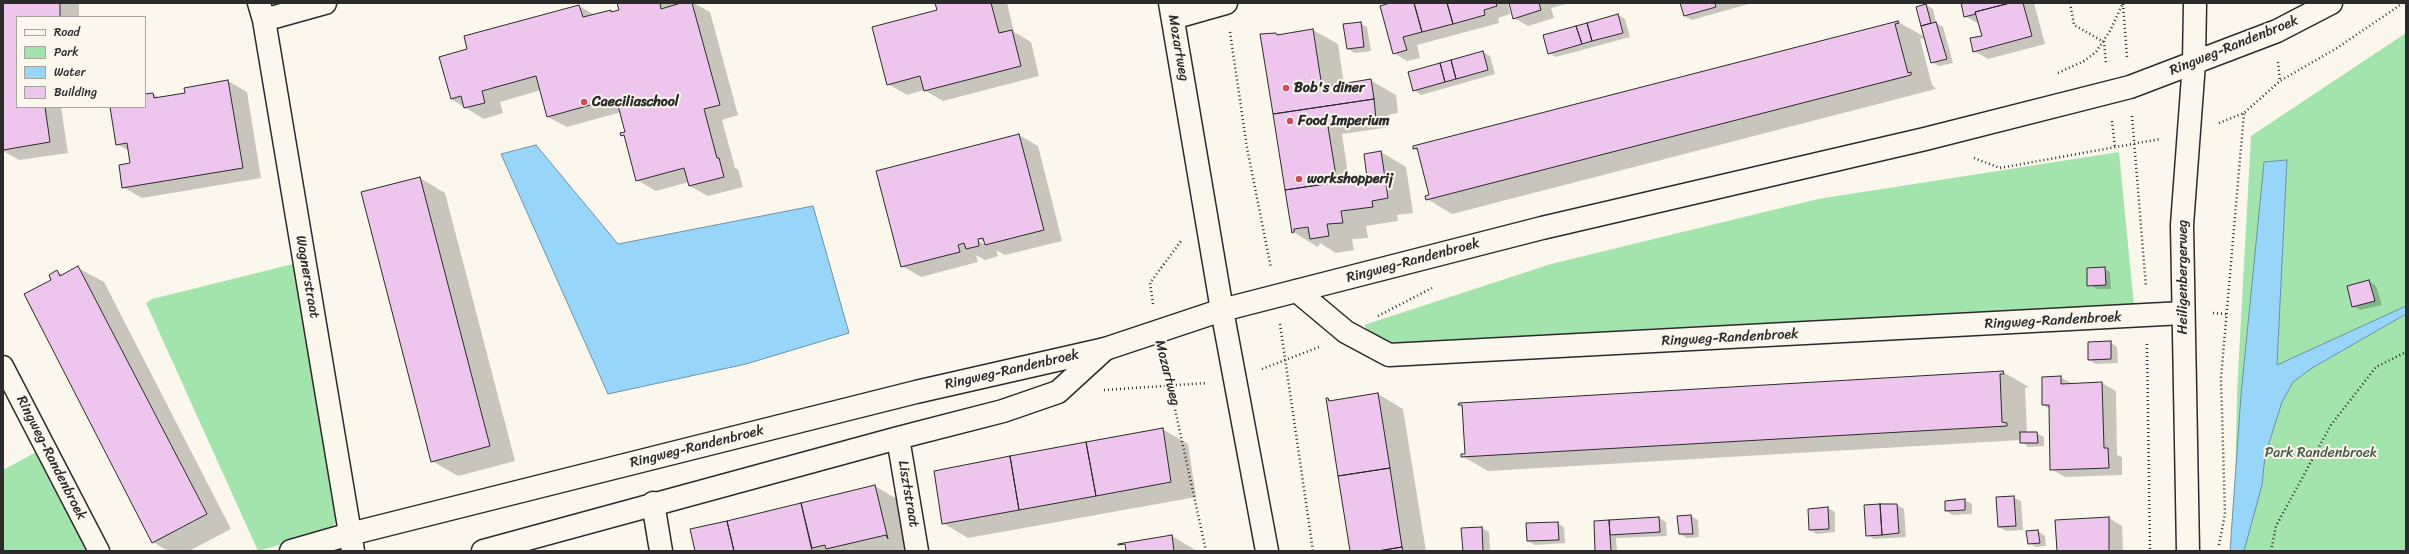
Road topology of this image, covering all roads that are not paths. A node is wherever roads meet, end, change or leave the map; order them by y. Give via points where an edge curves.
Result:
1 (325, 3) edge
2 (1226, 3) edge
3 (2195, 3) edge
4 (2331, 3) edge
5 (1172, 10) edge
6 (262, 12) edge
7 (2194, 63) junction
8 (1297, 291) junction
9 (1222, 310) junction
10 (2183, 313) junction
11 (1105, 349) junction
12 (3, 366) edge
13 (898, 438) junction
14 (653, 504) junction
15 (351, 542) edge
16 (99, 551) edge
17 (291, 551) edge
18 (483, 551) edge
19 (661, 551) edge
20 (917, 551) edge
21 (1267, 551) edge
22 (2188, 551) edge

1 - 6 street
2 - 5 street
3 - 7 street, Heiligenbergerweg
4 - 7 street, Ringweg-Randenbroek via 2277,30
5 - 9 street, Mozartweg
6 - 15 street, Wagnerstraat
7 - 8 street, Ringweg-Randenbroek via 2130,87 1925,139 1542,228
7 - 10 street, Heiligenbergerweg via 2182,225
8 - 9 street, Ringweg-Randenbroek
8 - 10 street, Ringweg-Randenbroek via 1346,332 1389,356
9 - 11 street, Ringweg-Randenbroek
9 - 21 street, Mozartweg
10 - 22 street, Heiligenbergerweg
11 - 13 street, Ringweg-Randenbroek via 1058,392 1003,412
11 - 15 street, Ringweg-Randenbroek via 916,392
12 - 16 lane, Ringweg-Randenbroek
13 - 14 street, Ringweg-Randenbroek
13 - 20 street, Lisztstraat
14 - 18 street, Ringweg-Randenbroek
14 - 19 street
15 - 17 street, Ringweg-Randenbroek

